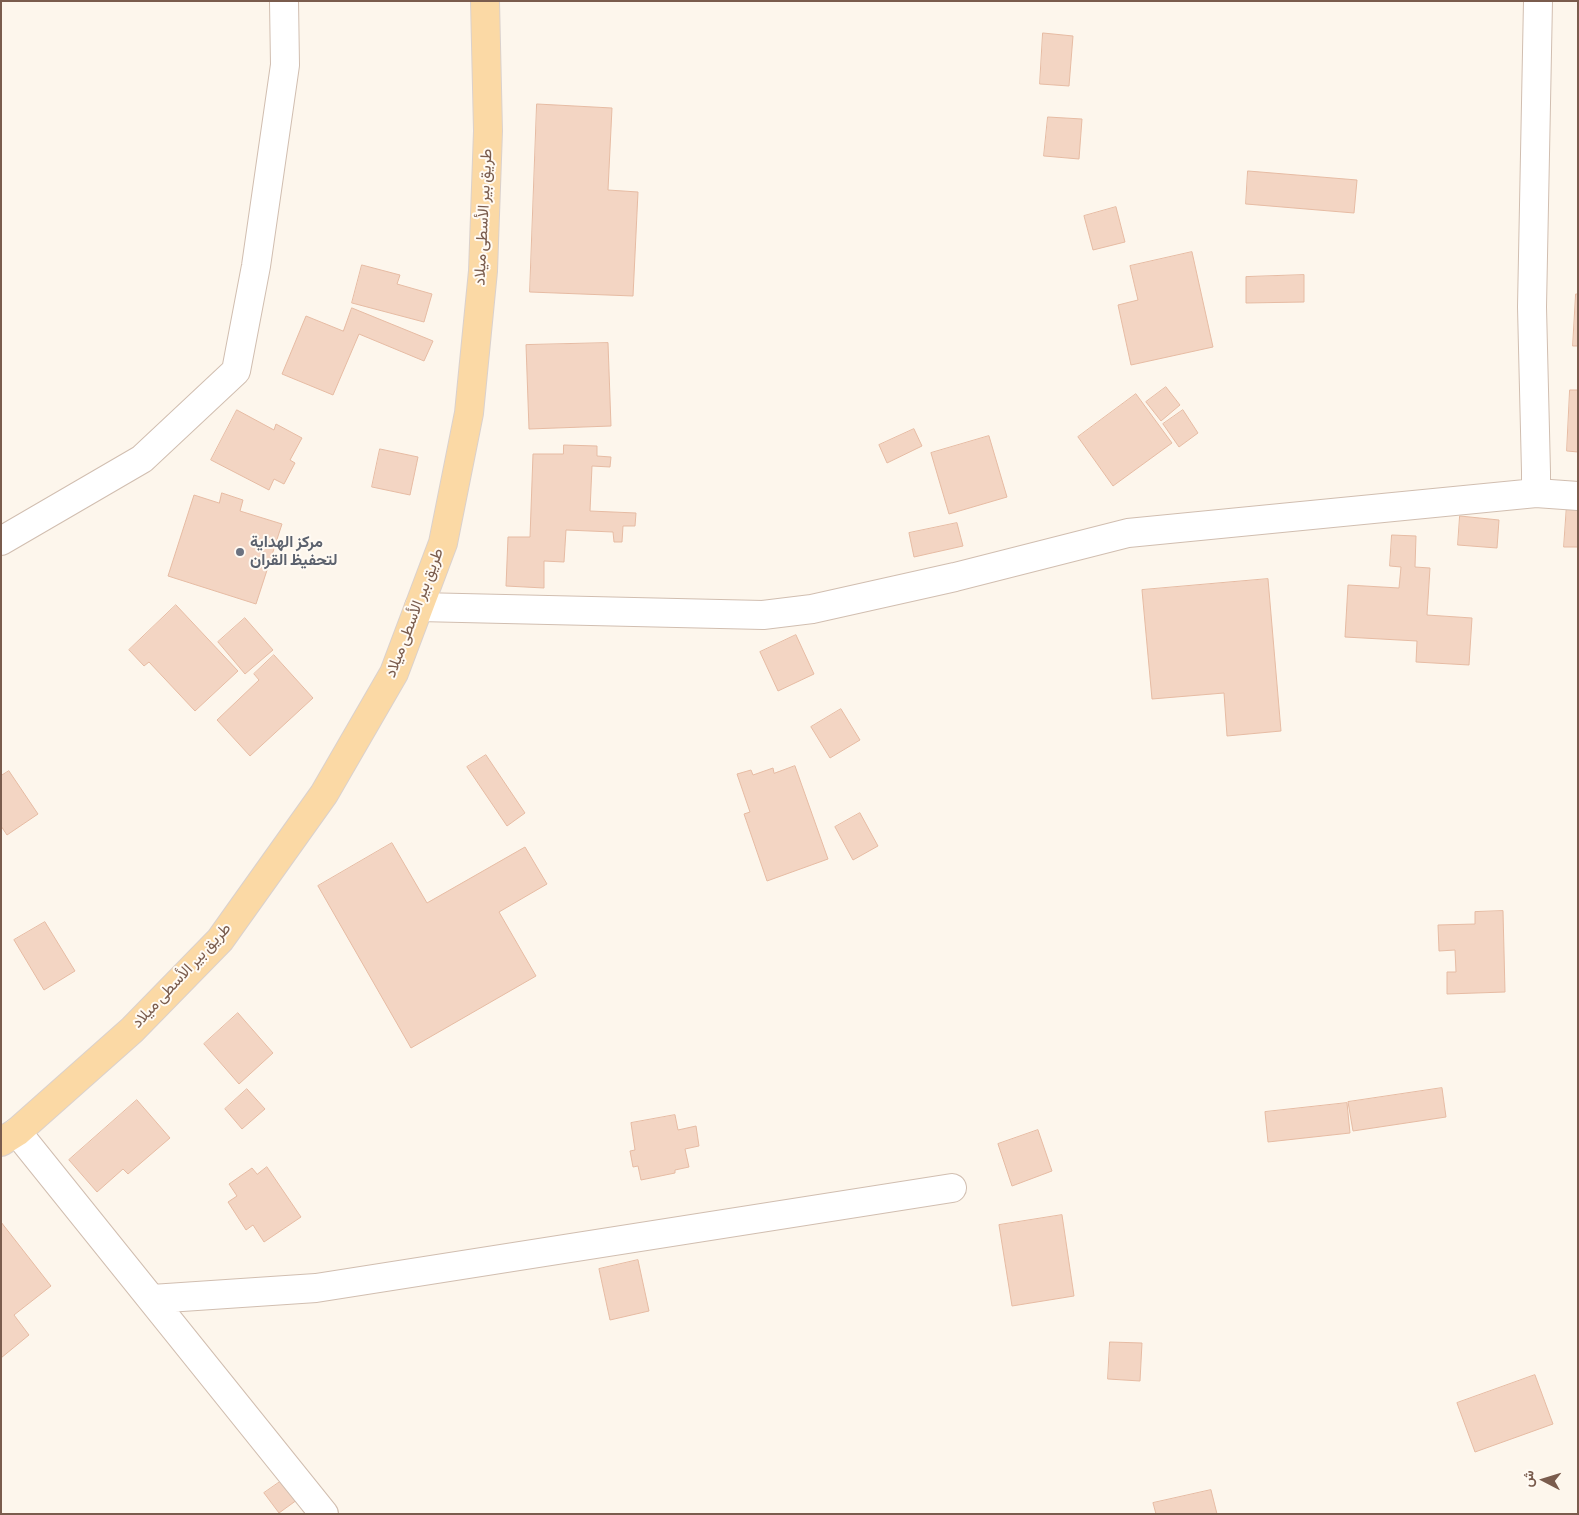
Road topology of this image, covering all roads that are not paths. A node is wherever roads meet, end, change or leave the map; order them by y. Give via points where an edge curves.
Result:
1 (284, 1) edge
2 (485, 1) edge
3 (1538, 1) edge
4 (1536, 493) junction
5 (1578, 496) edge
6 (1, 541) edge
7 (419, 607) junction
8 (9, 1137) edge
9 (952, 1188) dead end
10 (152, 1299) junction
11 (324, 1514) edge

1 - 6 street via 285,65 256,266 236,371 142,460
2 - 7 main road, طريق بير الأسطى ميلاد via 488,131 483,271 469,413 443,543
3 - 4 street via 1532,307
4 - 5 street
4 - 7 street via 1128,533 955,578 812,609 763,616
7 - 8 main road, طريق بير الأسطى ميلاد via 394,673 324,794 220,940 132,1030
8 - 10 street
9 - 10 street via 316,1288
10 - 11 street

